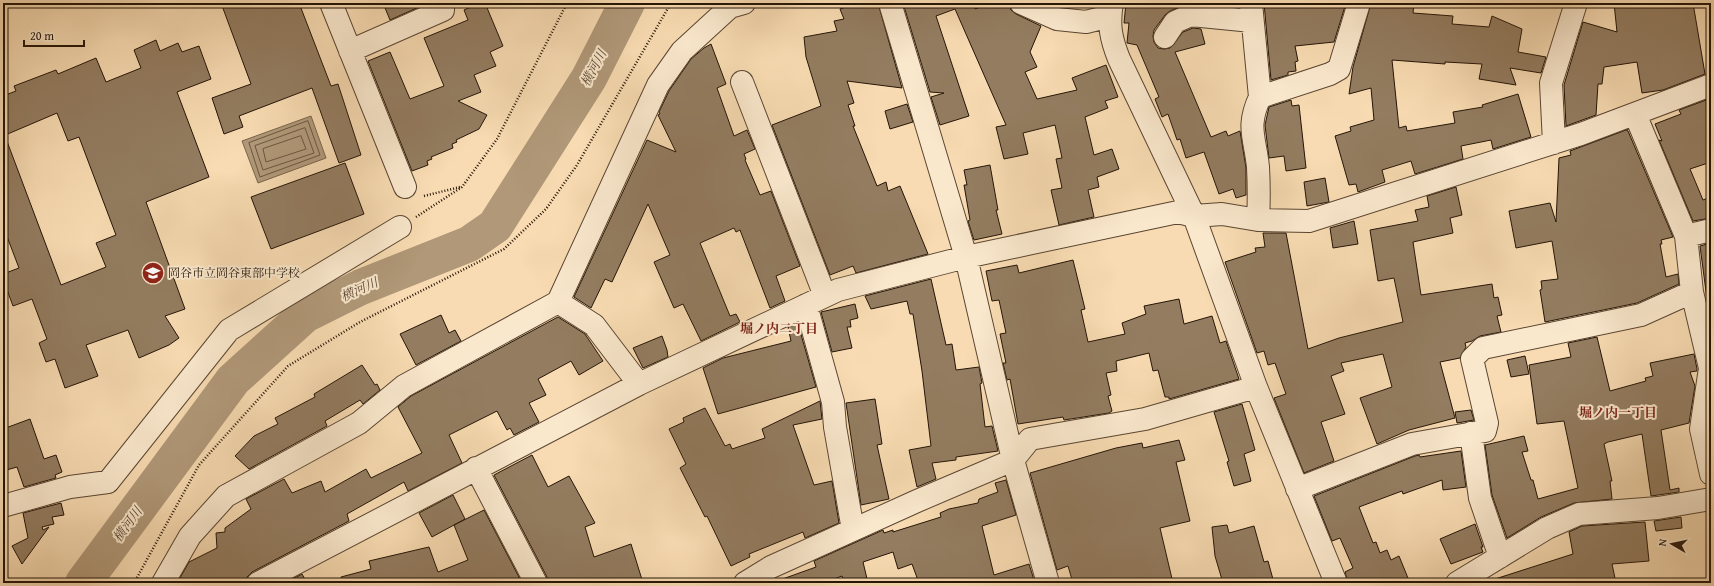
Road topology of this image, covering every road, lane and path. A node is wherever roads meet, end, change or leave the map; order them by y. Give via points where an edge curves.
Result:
1 (331, 3) edge
2 (443, 3) edge
3 (567, 3) edge
4 (671, 3) edge
5 (744, 3) edge
6 (890, 3) edge
7 (1021, 3) edge
8 (1359, 3) edge
9 (1576, 3) edge
10 (1111, 10) edge
11 (1251, 12) edge
12 (1165, 37) dead end
13 (350, 51) junction
14 (742, 82) dead end
15 (1711, 85) edge
16 (1260, 97) junction
17 (1634, 114) junction
18 (1554, 142) junction
19 (405, 187) joint
20 (462, 187) junction
21 (1194, 216) junction
22 (1258, 220) junction
23 (400, 227) joint
24 (1711, 230) edge
25 (1686, 236) junction
26 (966, 257) junction
27 (1692, 292) junction
28 (815, 301) junction
29 (558, 302) junction
30 (639, 384) junction
31 (1256, 387) junction
32 (1471, 433) junction
33 (1013, 460) junction
34 (476, 468) junction
35 (1711, 474) edge
36 (1297, 489) junction
37 (1711, 500) edge
38 (3, 506) edge
39 (853, 530) junction
40 (1500, 557) junction
41 (134, 583) edge
42 (163, 583) edge
43 (258, 583) edge
44 (536, 583) edge
45 (745, 583) edge
46 (1048, 583) edge
47 (1336, 583) edge
48 (1456, 583) edge

1 - 13 street
2 - 13 street via 443,10
3 - 20 path via 497,139
4 - 41 path via 577,165 546,209 504,249 360,322 288,366 199,465
5 - 29 street via 730,7 682,51 658,86
6 - 26 street
7 - 10 street via 1057,19 1086,22
8 - 16 street via 1339,69
9 - 18 street via 1551,83
10 - 21 street via 1111,38 1119,59
11 - 12 street via 1191,15 1175,22
11 - 16 street
13 - 19 street
14 - 28 street
15 - 17 street
16 - 22 street via 1254,109 1251,129 1258,165
17 - 18 street
17 - 25 street
18 - 22 street via 1309,221
19 - 20 path via 418,198
20 - 23 path
21 - 22 street via 1222,214
21 - 26 street via 1178,212
21 - 31 street
23 - 38 street via 229,330 108,482 70,487
24 - 25 street
25 - 27 street
26 - 28 street via 838,290
26 - 33 street
27 - 32 street via 1641,315 1483,348 1472,359 1487,423 1485,431
27 - 35 street via 1710,368 1701,429
28 - 30 street
28 - 39 street
29 - 30 street via 594,325
29 - 42 street via 404,386 359,423 226,496 190,536
30 - 34 street
31 - 33 street via 1145,419 1030,439
31 - 36 street
32 - 36 street via 1412,444
32 - 40 street via 1480,498
33 - 39 street
33 - 46 street
34 - 43 street
34 - 44 street
36 - 47 street
37 - 40 street via 1658,508 1579,514 1547,528
39 - 45 street via 771,567
40 - 48 street

